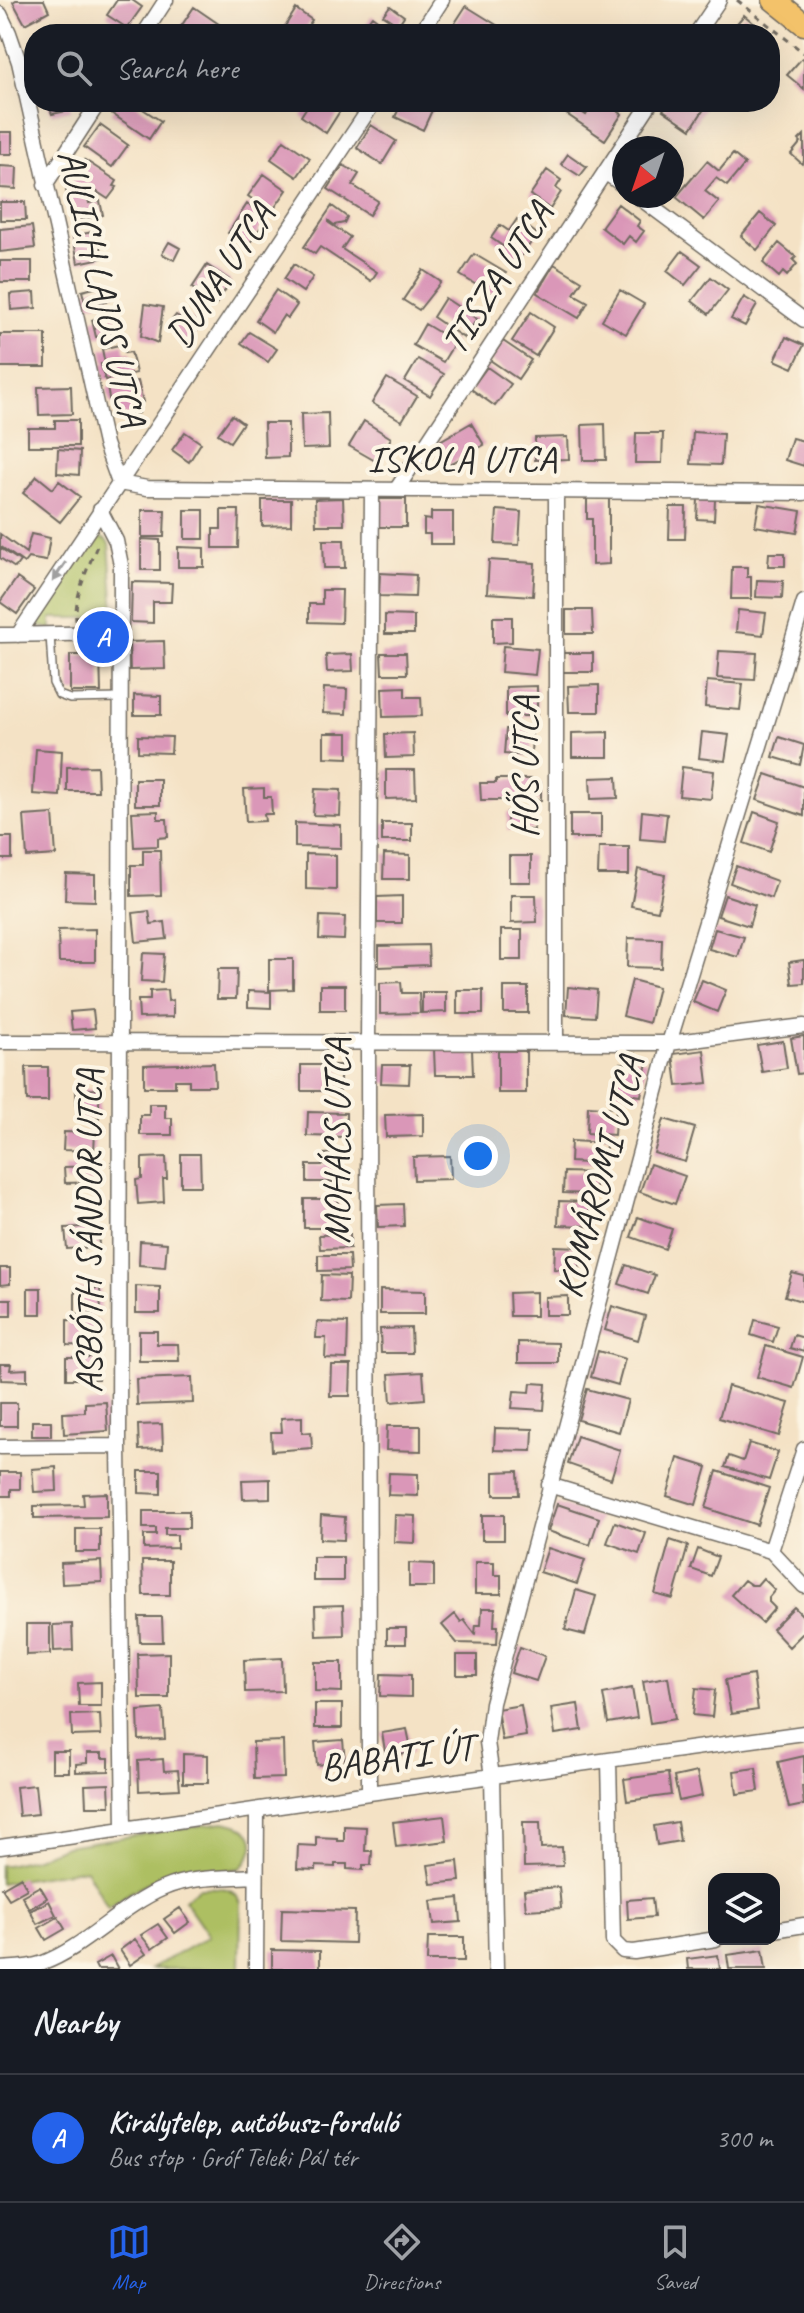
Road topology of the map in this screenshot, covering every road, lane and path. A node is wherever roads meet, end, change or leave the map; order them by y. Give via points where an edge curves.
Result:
1 (166, 0) edge
2 (442, 0) edge
3 (719, 0) edge
4 (737, 0) edge
5 (774, 0) edge
6 (0, 14) edge
7 (150, 24) edge
8 (426, 24) edge
9 (703, 24) edge
10 (767, 24) edge
11 (804, 24) edge
12 (780, 34) edge
13 (804, 53) edge
14 (24, 88) edge
15 (29, 112) edge
16 (92, 112) edge
17 (367, 112) edge
18 (644, 112) edge
19 (605, 172) junction
20 (612, 177) edge
21 (45, 185) junction
22 (653, 208) edge
23 (804, 320) edge
24 (119, 483) junction
25 (372, 490) junction
26 (396, 490) junction
27 (556, 491) junction
28 (804, 493) edge
29 (100, 510) junction
30 (109, 524) junction
31 (804, 602) edge
32 (119, 633) junction
33 (50, 634) junction
34 (76, 634) junction
35 (0, 635) edge
36 (18, 635) junction
37 (121, 698) junction
38 (804, 1026) edge
39 (0, 1042) edge
40 (121, 1042) junction
41 (368, 1042) junction
42 (556, 1043) junction
43 (669, 1043) junction
44 (119, 1446) junction
45 (0, 1447) edge
46 (804, 1449) edge
47 (549, 1485) junction
48 (771, 1551) junction
49 (804, 1586) edge
50 (804, 1733) edge
51 (609, 1761) junction
52 (492, 1776) junction
53 (369, 1793) junction
54 (257, 1810) junction
55 (124, 1829) junction
56 (0, 1847) edge
57 (255, 1876) junction
58 (804, 1925) edge
59 (780, 1929) edge
60 (708, 1940) edge
61 (0, 1969) edge
62 (256, 1969) edge
63 (496, 1969) edge

1 - 7 street
2 - 8 street
3 - 9 street
4 - 10 path
5 - 11 main road
6 - 14 street, AULICH LAJOS UTCA
12 - 13 path
15 - 21 street, AULICH LAJOS UTCA
16 - 21 street
17 - 24 street, DUNA UTCA
18 - 19 street, TISZA UTCA
19 - 20 street
19 - 26 street, TISZA UTCA
21 - 24 street, AULICH LAJOS UTCA via 105,444
22 - 23 street
24 - 25 street, ISKOLA UTCA via 147,488
24 - 29 street, DUNA UTCA
25 - 26 street, ISKOLA UTCA
25 - 41 street, MOHÁCS UTCA
26 - 27 street, ISKOLA UTCA
27 - 28 street, ISKOLA UTCA
27 - 42 street, HŐS UTCA
29 - 30 street, ASBÓTH SÁNDOR UTCA
29 -> 36 street, DUNA UTCA
30 - 32 street, ASBÓTH SÁNDOR UTCA via 121,565
30 - 34 path via 76,603
31 - 43 street, KOMÁROMI UTCA
32 - 34 street
32 - 37 street, ASBÓTH SÁNDOR UTCA
33 - 34 street
33 - 36 street
33 - 37 lane via 53,683 59,695
35 - 36 street
37 - 40 street, ASBÓTH SÁNDOR UTCA
38 - 43 street
39 - 40 street
40 - 41 street
40 - 44 street, ASBÓTH SÁNDOR UTCA
41 - 42 street
41 - 53 street, MOHÁCS UTCA
42 - 43 street
43 - 47 street, KOMÁROMI UTCA
44 - 45 street
44 - 55 street, ASBÓTH SÁNDOR UTCA
46 - 48 street
47 - 48 street
47 - 52 street, KOMÁROMI UTCA via 492,1703 487,1742
48 - 49 street
50 - 51 street, BABATI ÚT
51 - 52 street, BABATI ÚT
51 - 60 street via 613,1941 623,1951 634,1952
52 - 53 street, BABATI ÚT
52 - 63 street, KOMÁROMI UTCA
53 - 54 street, BABATI ÚT
54 - 55 street, BABATI ÚT
54 - 57 street
55 - 56 street, BABATI ÚT
57 - 61 street via 165,1888 59,1956
57 - 62 street
58 - 59 street

